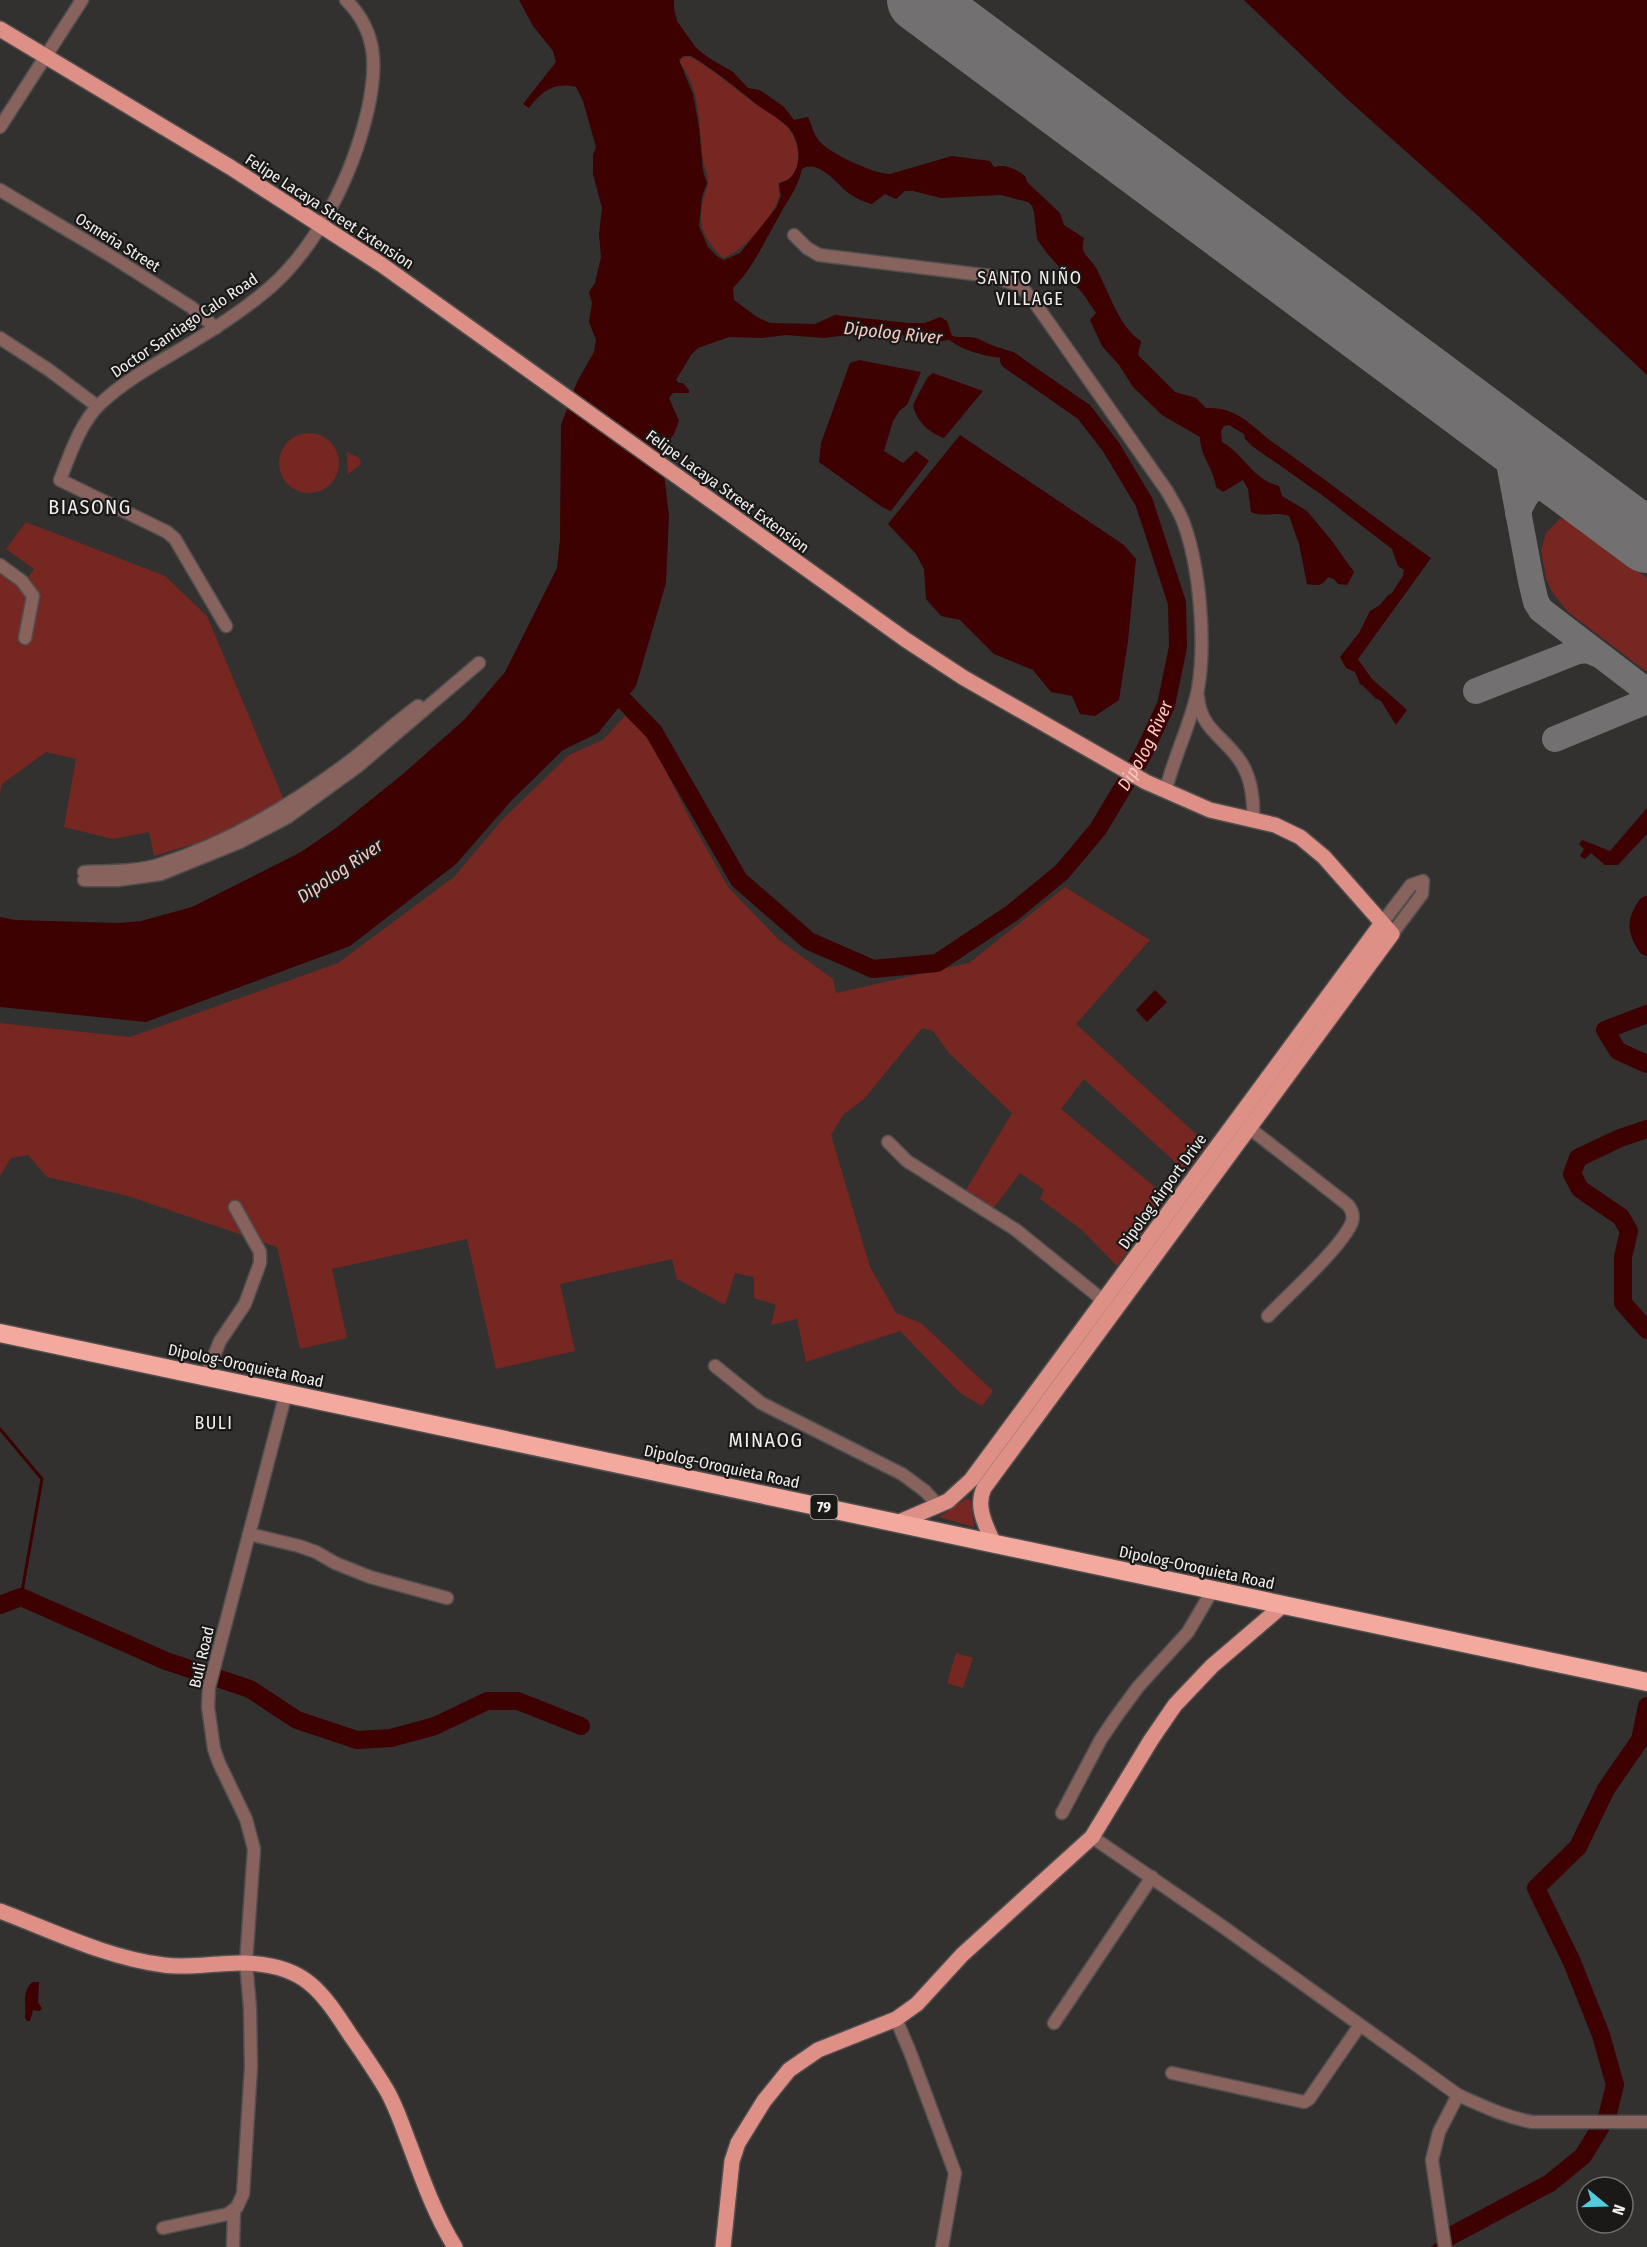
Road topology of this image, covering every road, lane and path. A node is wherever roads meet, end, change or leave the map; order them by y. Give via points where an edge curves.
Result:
1 (82, 0) edge
2 (346, 0) edge
3 (0, 29) edge
4 (45, 57) junction
5 (0, 127) edge
6 (0, 190) edge
7 (321, 225) junction
8 (794, 235) dead end
9 (216, 327) junction
10 (0, 338) edge
11 (97, 406) junction
12 (0, 565) edge
13 (226, 626) dead end
14 (25, 638) dead end
15 (477, 659) dead end
16 (1198, 691) junction
17 (1168, 782) dead end
18 (1253, 819) junction
19 (84, 876) dead end
20 (1387, 928) joint
21 (1243, 1123) junction
22 (888, 1142) dead end
23 (236, 1207) dead end
24 (1109, 1305) junction
25 (1268, 1316) dead end
26 (0, 1333) edge
27 (715, 1366) dead end
28 (206, 1377) junction
29 (286, 1394) junction
30 (977, 1484) junction
31 (938, 1505) junction
32 (897, 1523) junction
33 (249, 1534) junction
34 (994, 1544) junction
35 (1212, 1591) junction
36 (447, 1598) dead end
37 (1282, 1606) junction
38 (1647, 1682) edge
39 (1062, 1813) dead end
40 (1092, 1837) junction
41 (1152, 1877) junction
42 (0, 1911) edge
43 (246, 1963) junction
44 (896, 2019) junction
45 (1054, 2023) dead end
46 (1360, 2025) junction
47 (1172, 2073) dead end
48 (1458, 2095) junction
49 (1647, 2122) edge
50 (234, 2211) junction
51 (163, 2228) dead end
52 (233, 2247) edge
53 (454, 2247) edge
54 (723, 2247) edge
55 (942, 2247) edge
56 (1445, 2247) edge

1 - 4 street
2 - 7 street, Doctor Santiago Calo Road via 369,31 373,74 357,149
3 - 4 main road, Felipe Lacaya Street Extension
4 - 5 street
4 - 7 main road, Felipe Lacaya Street Extension
6 - 9 street, Osmeña Street via 201,313
7 - 9 street, Doctor Santiago Calo Road via 278,281
7 - 18 main road, Felipe Lacaya Street Extension via 442,306 964,678 1146,782 1209,810
8 - 16 street via 819,255 991,276 1024,290 1178,510 1190,541 1199,609
9 - 11 street, Doctor Santiago Calo Road via 123,385
10 - 11 street
11 - 13 street via 60,481 167,532 175,539
12 - 14 street via 22,581 33,596
15 - 19 street via 357,767 288,817 240,842 160,874 118,880
16 - 17 street
16 - 18 street via 1199,711 1238,758 1248,777
18 - 20 main road, Felipe Lacaya Street Extension via 1287,830 1313,846
20 - 21 main road, Dipolog Airport Drive
21 - 24 main road, Dipolog Airport Drive
21 - 25 street via 1348,1205 1353,1214 1347,1230 1328,1254
22 - 24 street via 907,1161 1016,1230
23 - 28 street via 260,1252 260,1263 244,1304 229,1325
24 - 30 main road, Dipolog Airport Drive
26 - 28 highway, Dipolog-Oroquieta Road / 79
27 - 31 street via 761,1403 902,1474
28 - 29 highway, Dipolog-Oroquieta Road / 79
29 - 32 highway, Dipolog-Oroquieta Road / 79
29 - 33 street, Buli Road
30 - 31 main road, Dipolog Airport Drive
30 - 34 main road via 981,1510
31 - 32 main road, Dipolog Airport Drive
32 - 34 highway, Dipolog-Oroquieta Road / 79
33 - 36 street via 299,1546 370,1577
33 - 43 street, Buli Road via 209,1687 208,1707 214,1749 246,1819 254,1849
34 - 35 highway, Dipolog-Oroquieta Road / 79
35 - 37 highway, Dipolog-Oroquieta Road / 79
35 - 39 street via 1188,1632 1138,1687 1101,1739
37 - 38 highway, Dipolog-Oroquieta Road / 79
37 - 40 main road via 1212,1666 1175,1705
40 - 41 street
40 - 44 main road via 962,1955 917,2004
41 - 45 street
41 - 46 street
42 - 43 main road via 91,1946 144,1961 185,1966
43 - 50 street, Buli Road via 250,2077 244,2186
43 - 53 main road via 297,1974 319,1990 333,2008 387,2090
44 - 54 main road via 818,2050 789,2070 764,2101 732,2161
44 - 55 street via 955,2173
46 - 47 street via 1304,2102
46 - 48 street
48 - 49 street via 1532,2122
48 - 56 street via 1439,2132 1432,2160
50 - 51 street
50 - 52 street, Buli Road

